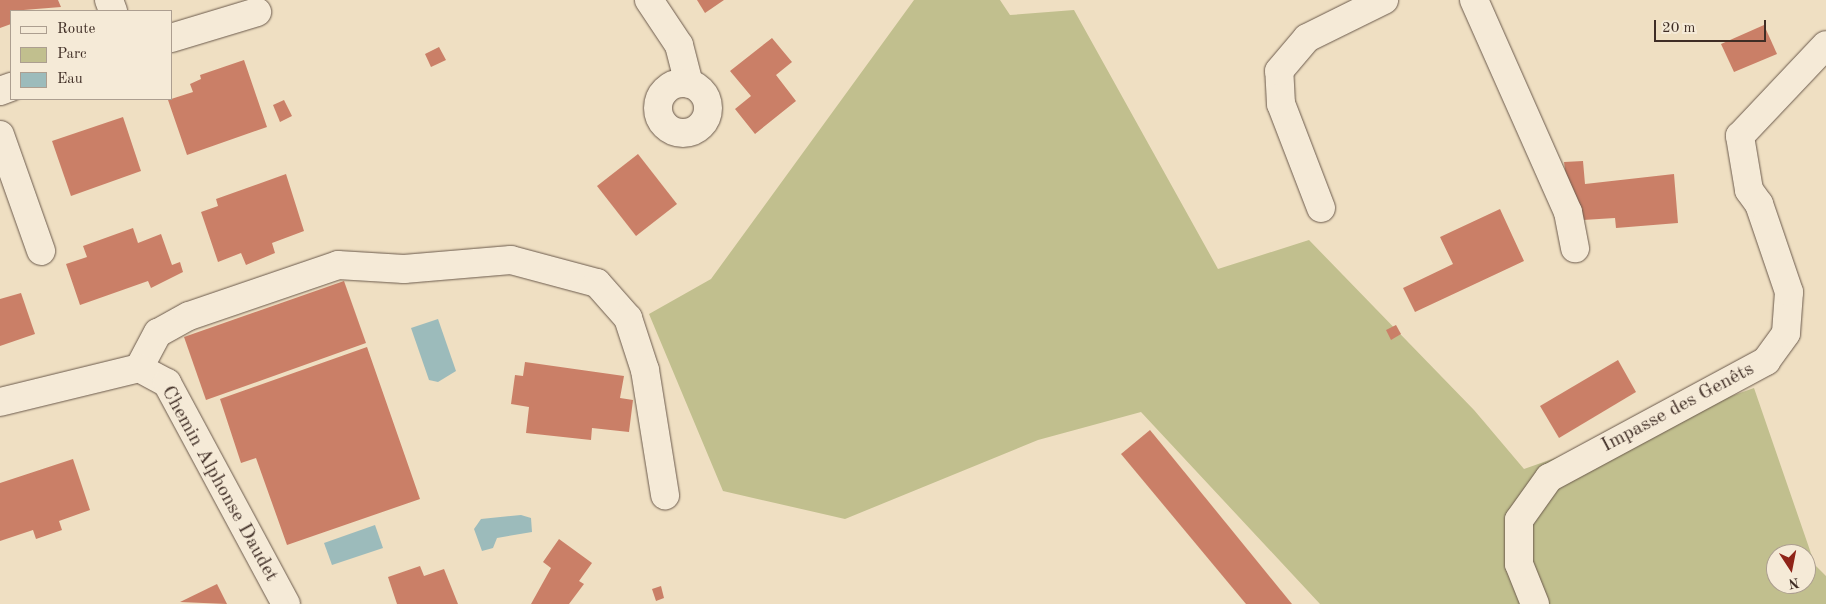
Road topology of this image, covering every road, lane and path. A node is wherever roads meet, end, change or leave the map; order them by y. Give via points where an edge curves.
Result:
1 (649, 0) edge
2 (1384, 0) edge
3 (1474, 0) edge
4 (258, 12) dead end
5 (172, 38) edge
6 (1826, 45) edge
7 (689, 84) dead end
8 (0, 135) edge
9 (1321, 208) dead end
10 (1575, 248) dead end
11 (41, 250) dead end
12 (139, 368) junction
13 (0, 402) edge
14 (666, 495) dead end
15 (286, 604) edge
16 (1535, 604) edge

1 - 7 street via 679,45 687,62
2 - 9 street via 1307,38 1279,71 1281,104
3 - 10 street via 1568,212
4 - 5 street
6 - 16 street, Impasse des Genêts via 1740,136 1748,190 1759,204 1789,292 1786,333 1766,361 1549,478 1519,520 1519,564
8 - 11 street
12 - 13 street
12 - 14 street via 158,333 189,316 338,265 404,269 511,260 597,283 628,318 645,370
12 - 15 street, Chemin Alphonse Daudet via 167,383

